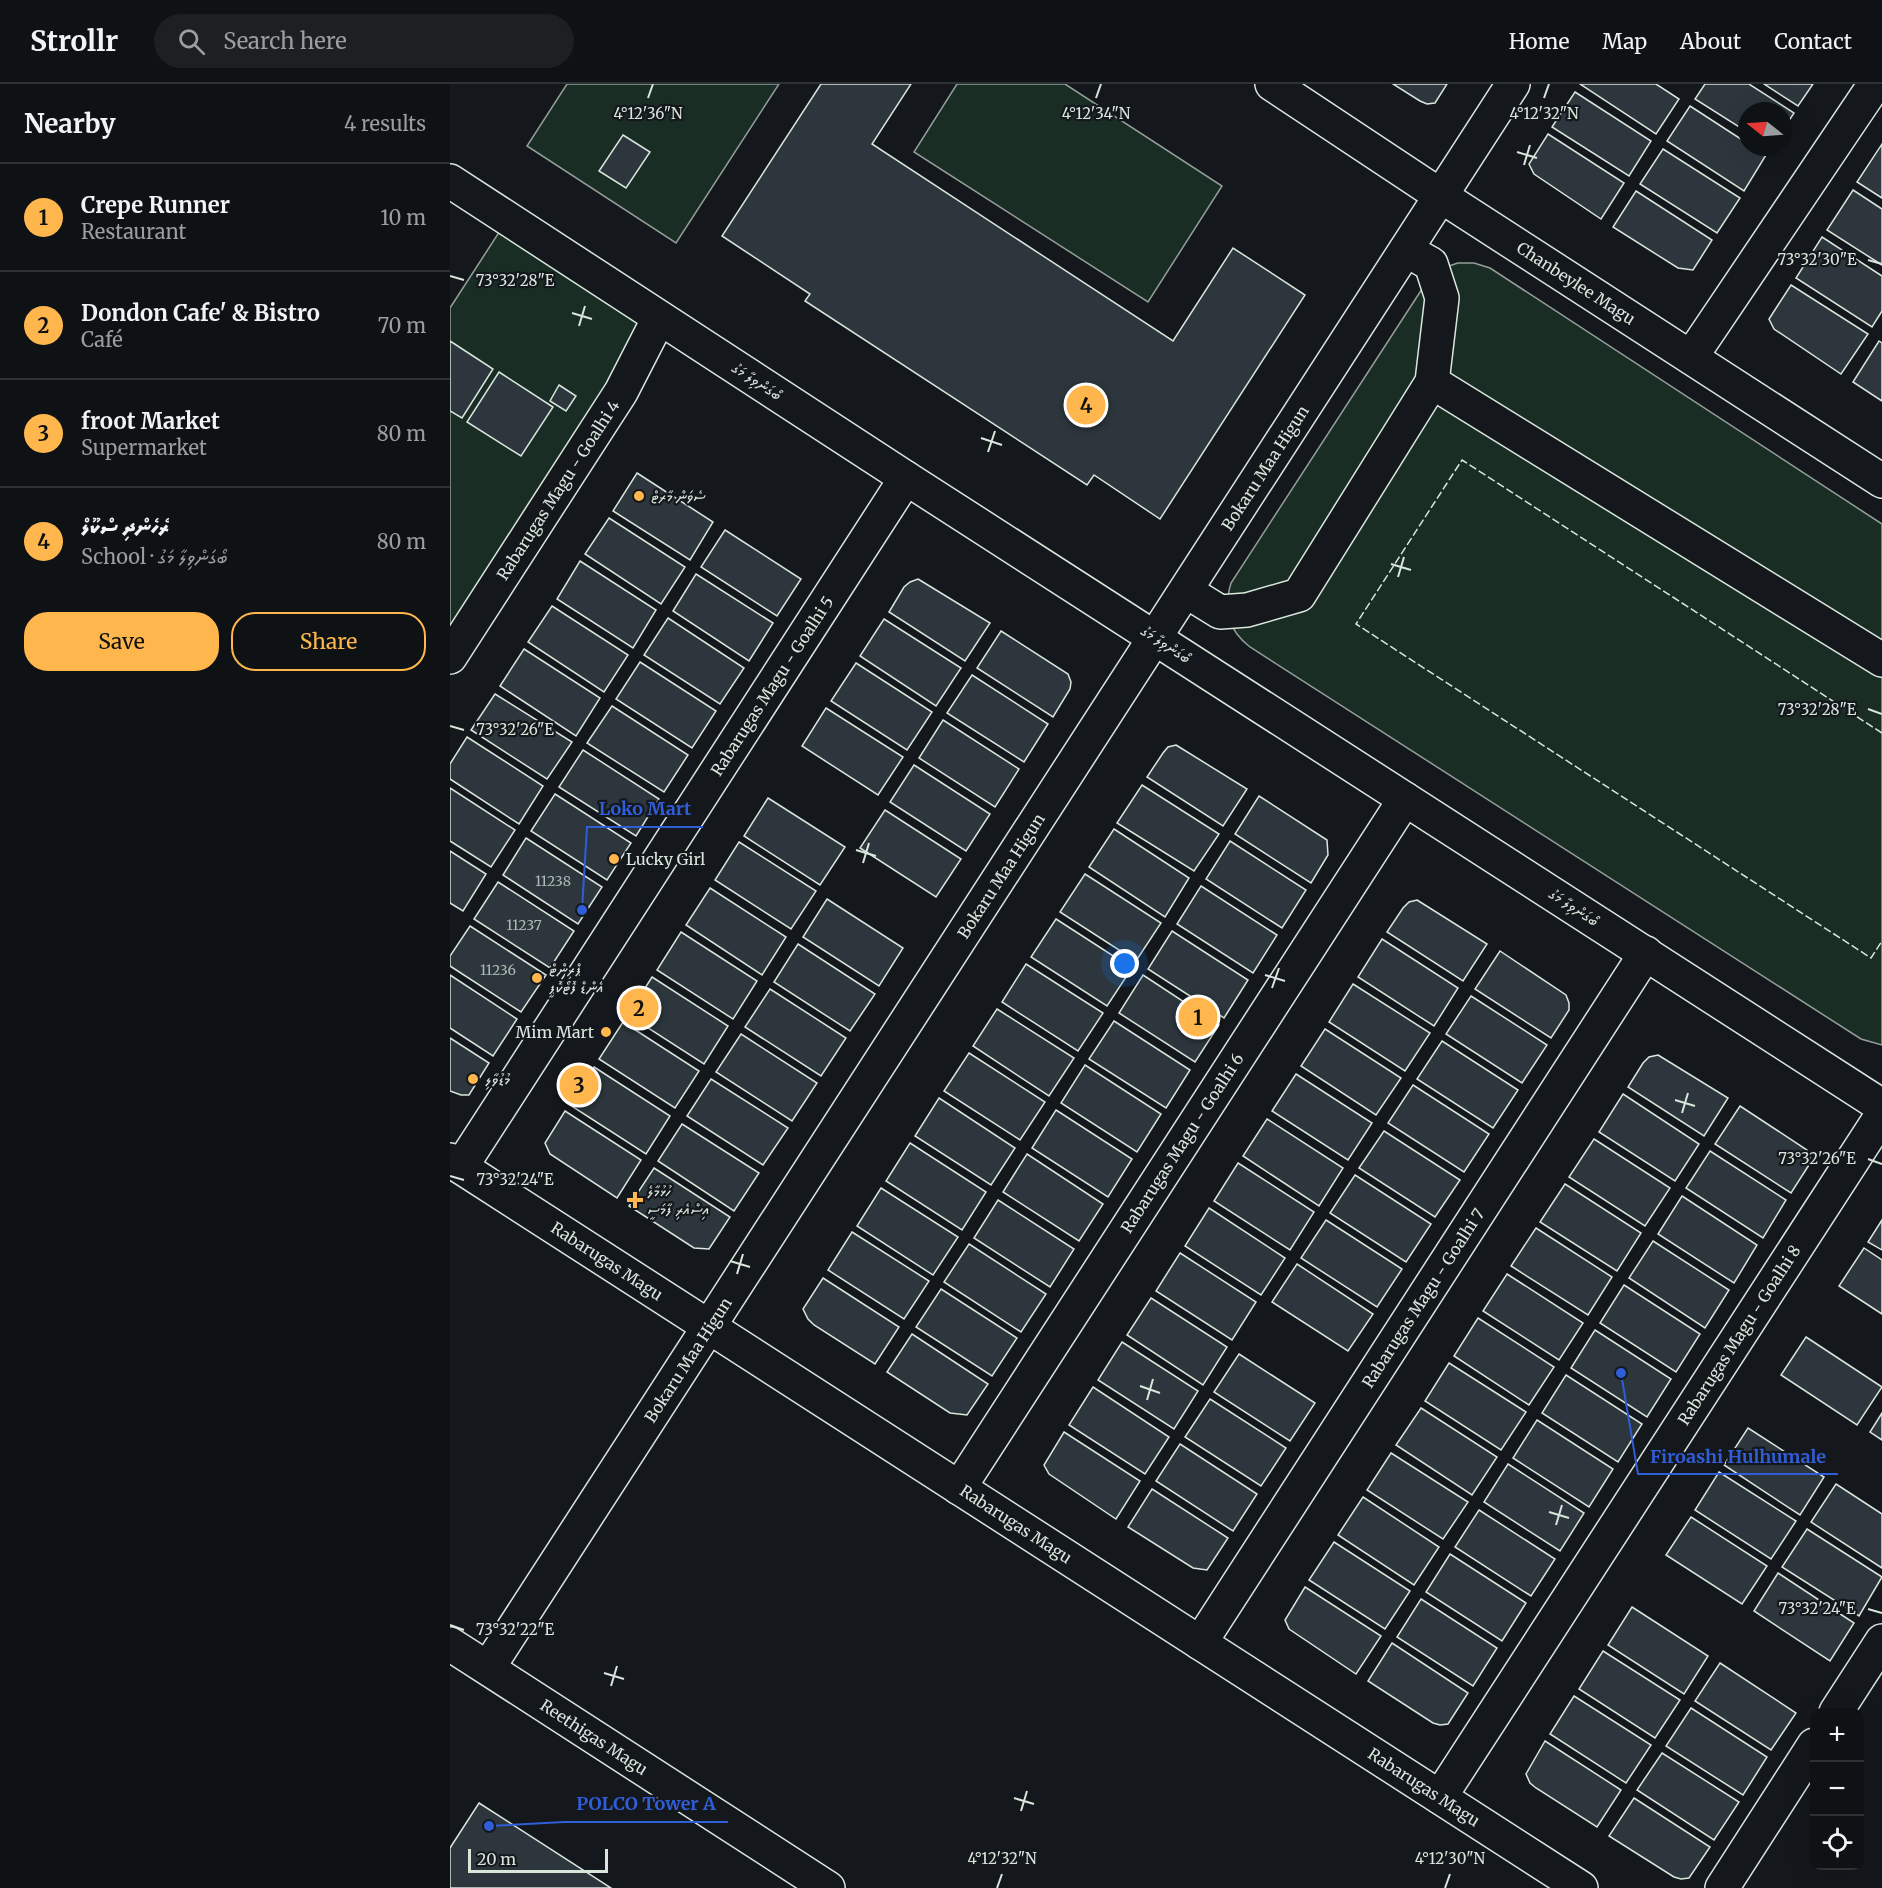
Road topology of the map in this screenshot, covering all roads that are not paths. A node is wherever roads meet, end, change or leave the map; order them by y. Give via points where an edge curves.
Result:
1 (1272, 84) edge
2 (1513, 84) edge
3 (1875, 84) edge
4 (450, 181) edge
5 (1441, 196) junction
6 (1406, 250) junction
7 (659, 318) junction
8 (1691, 357) junction
9 (1432, 382) junction
10 (906, 478) junction
11 (1882, 481) edge
12 (1186, 591) junction
13 (1155, 637) junction
14 (450, 657) edge
15 (1882, 660) edge
16 (1405, 799) junction
17 (1646, 953) junction
18 (1882, 1106) edge
19 (1882, 1115) edge
20 (456, 1163) edge
21 (709, 1327) junction
22 (959, 1488) junction
23 (1882, 1641) edge
24 (1200, 1643) junction
25 (450, 1644) edge
26 (488, 1668) junction
27 (1839, 1708) edge
28 (1810, 1753) edge
29 (1440, 1797) junction
30 (828, 1888) edge
31 (1581, 1888) edge
32 (1722, 1888) edge

1 - 5 street, Chanbeylee Magu
2 - 5 street, Bokaru Maa Higun
3 - 8 street
4 - 7 street, ބޯގަންވިލާ މަގު
5 - 6 street, Bokaru Maa Higun
5 - 8 street, Chanbeylee Magu
6 - 9 street via 1431,264 1442,298
6 - 12 street, Bokaru Maa Higun
7 - 10 street, ބޯގަންވިލާ މަގު
7 - 14 street, Rabarugas Magu - Goalhi 4 via 621,392
8 - 11 street, Chanbeylee Magu
9 - 12 street via 1299,595 1247,610 1220,612
9 - 15 street
10 - 13 street, ބޯގަންވިލާ މަގު
10 - 20 street, Rabarugas Magu - Goalhi 5
12 - 13 street, Bokaru Maa Higun
13 - 16 street, ބޯގަންވިލާ މަގު
13 - 21 street, Bokaru Maa Higun
16 - 17 street, ބޯގަންވިލާ މަގު
16 - 22 street, Rabarugas Magu - Goalhi 6
17 - 18 street, ބޯގަންވިލާ މަގު
17 - 24 street, Rabarugas Magu - Goalhi 7
19 - 29 street, Rabarugas Magu - Goalhi 8
20 - 21 street, Rabarugas Magu
21 - 22 street, Rabarugas Magu
21 - 26 street, Bokaru Maa Higun
22 - 24 street, Rabarugas Magu
23 - 27 street
24 - 29 street, Rabarugas Magu
25 - 26 street, Reethigas Magu
26 - 30 street, Reethigas Magu
28 - 32 street
29 - 31 street, Rabarugas Magu

